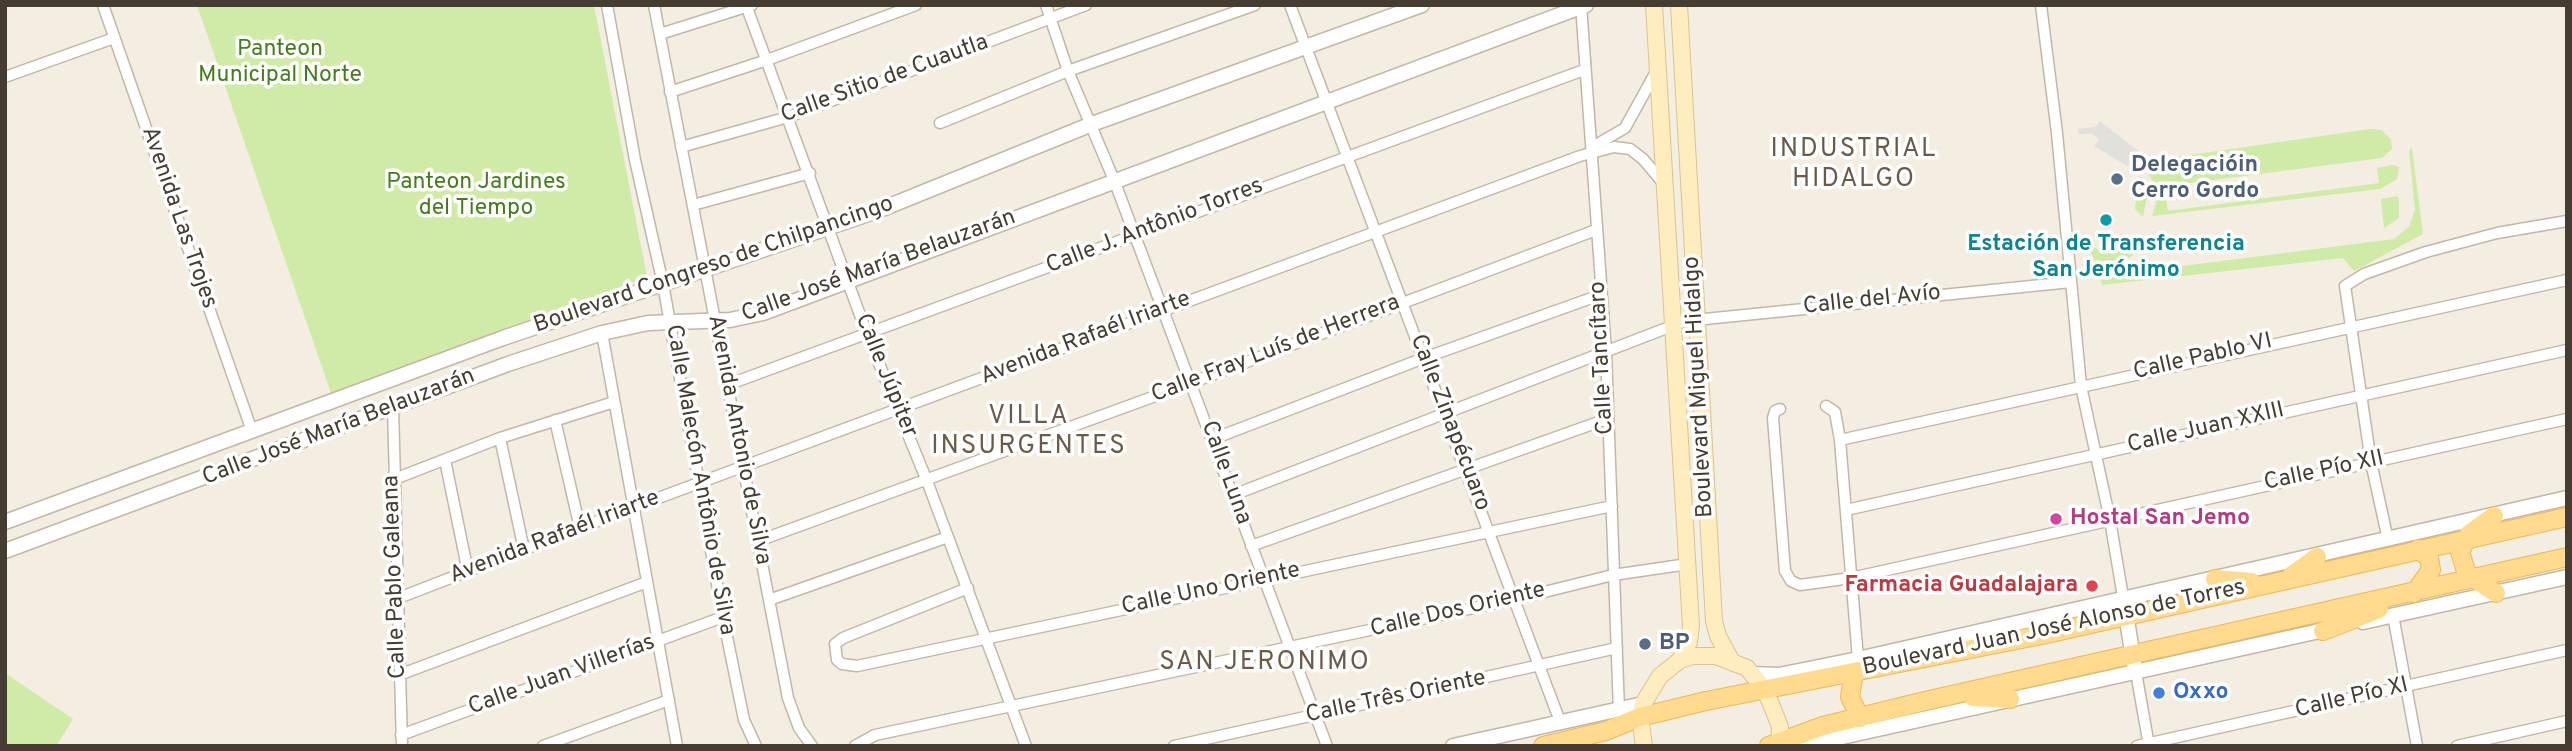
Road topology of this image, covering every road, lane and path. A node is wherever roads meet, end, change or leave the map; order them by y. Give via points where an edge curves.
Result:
1 (103, 5) edge
2 (607, 5) edge
3 (654, 5) edge
4 (916, 5) edge
5 (1046, 5) edge
6 (1086, 5) edge
7 (1255, 5) edge
8 (1290, 5) edge
9 (1422, 5) edge
10 (1679, 5) edge
11 (2041, 5) edge
12 (748, 6) edge
13 (1583, 6) edge
14 (1652, 7) edge
15 (1051, 18) junction
16 (660, 34) junction
17 (114, 38) junction
18 (1307, 47) junction
19 (767, 60) junction
20 (1658, 68) junction
21 (1584, 70) junction
22 (1068, 71) junction
23 (5, 77) edge
24 (670, 92) junction
25 (1328, 100) junction
26 (788, 117) junction
27 (940, 123) dead end
28 (1092, 124) junction
29 (681, 146) junction
30 (1586, 153) junction
31 (1348, 155) junction
32 (810, 173) junction
33 (1114, 180) junction
34 (1664, 184) junction
35 (693, 205) junction
36 (2567, 221) edge
37 (829, 228) junction
38 (1596, 230) junction
39 (1377, 231) junction
40 (1135, 236) junction
41 (705, 268) junction
42 (2567, 280) edge
43 (848, 282) junction
44 (2071, 282) junction
45 (663, 284) junction
46 (1600, 295) junction
47 (1404, 301) junction
48 (1162, 310) junction
49 (715, 320) junction
50 (1696, 320) junction
51 (669, 321) junction
52 (1674, 324) junction
53 (2351, 326) junction
54 (602, 334) junction
55 (867, 334) junction
56 (2567, 350) edge
57 (1606, 352) junction
58 (1424, 358) junction
59 (1191, 383) junction
60 (727, 385) junction
61 (2081, 386) junction
62 (2361, 394) junction
63 (614, 402) junction
64 (1826, 406) dead end
65 (393, 407) junction
66 (1780, 408) dead end
67 (899, 410) junction
68 (1444, 412) junction
69 (1606, 419) junction
70 (2567, 419) edge
71 (555, 420) junction
72 (252, 431) junction
73 (500, 438) junction
74 (1213, 439) junction
75 (1840, 440) junction
76 (2097, 454) junction
77 (445, 460) junction
78 (2371, 462) junction
79 (741, 468) junction
80 (1467, 468) junction
81 (392, 480) junction
82 (927, 481) junction
83 (701, 483) junction
84 (1233, 495) junction
85 (2567, 498) edge
86 (1612, 506) junction
87 (634, 507) junction
88 (1846, 510) junction
89 (2494, 516) junction
90 (2567, 517) edge
91 (2110, 520) junction
92 (5, 522) edge
93 (580, 528) junction
94 (1489, 530) junction
95 (948, 537) junction
96 (2465, 539) junction
97 (2388, 540) junction
98 (758, 541) junction
99 (1251, 546) junction
100 (2418, 549) junction
101 (524, 550) junction
102 (5, 551) edge
103 (2317, 556) junction
104 (2567, 557) edge
105 (1688, 564) junction
106 (468, 572) junction
107 (1613, 575) junction
108 (2567, 577) edge
109 (1264, 578) junction
110 (1851, 578) junction
111 (2215, 579) junction
112 (2288, 579) junction
113 (2473, 579) junction
114 (647, 582) junction
115 (2270, 583) junction
116 (968, 589) junction
117 (2417, 591) junction
118 (2496, 593) junction
119 (2123, 597) junction
120 (396, 598) junction
121 (1516, 599) junction
122 (769, 600) junction
123 (2393, 615) junction
124 (2126, 616) junction
125 (723, 617) junction
126 (2323, 631) junction
127 (986, 638) junction
128 (659, 640) junction
129 (1291, 648) junction
130 (1617, 648) junction
131 (2567, 650) edge
132 (1680, 660) junction
133 (1731, 660) junction
134 (2134, 664) junction
135 (1541, 666) junction
136 (1856, 666) junction
137 (1806, 670) joint
138 (1752, 674) junction
139 (399, 675) junction
140 (2406, 687) junction
141 (1765, 690) junction
142 (1952, 695) junction
143 (2010, 699) junction
144 (669, 700) junction
145 (1013, 708) junction
146 (1641, 710) junction
147 (1619, 711) junction
148 (1317, 715) junction
149 (2567, 721) edge
150 (1561, 724) junction
151 (1863, 732) edge
152 (401, 741) edge
153 (858, 744) edge
154 (1776, 744) edge
155 (2145, 745) edge
156 (543, 746) edge
157 (677, 746) edge
158 (756, 746) edge
159 (812, 746) edge
160 (1026, 746) edge
161 (1174, 746) edge
162 (1327, 746) edge
163 (1453, 746) edge
164 (1543, 746) edge
165 (1644, 746) edge
166 (1801, 746) edge
167 (2417, 746) edge
168 (2457, 746) edge

1 - 17 street, Avenida Las Trojes
2 - 45 street, Calle Malecón Antônio de Silva
3 - 16 street, Avenida Antonio de Silva
4 - 19 street
5 - 15 street, Calle Luna
6 - 15 street, Calle Sitio de Cuautla
7 - 22 street
8 - 18 street, Calle Zinapécuaro
9 - 18 street, Boulevard Congreso de Chilpancingo
10 - 50 main road, Boulevard Miguel Hidalgo
11 - 44 street
12 - 16 street
12 - 19 street, Calle Júpiter
13 - 21 street, Calle Tancítaro
13 - 25 street, Calle José María Belauzarán
14 - 20 main road, Boulevard Miguel Hidalgo
15 - 22 street, Calle Luna
15 - 26 street, Calle Sitio de Cuautla
16 - 24 street, Avenida Antonio de Silva
17 - 23 street
17 - 72 street, Avenida Las Trojes
18 - 25 street, Calle Zinapécuaro
18 - 28 street, Boulevard Congreso de Chilpancingo
19 - 24 street
19 - 26 street, Calle Júpiter
20 - 30 street, Avenida Rafaél Iriarte via 1625,128
20 - 34 main road, Boulevard Miguel Hidalgo
21 - 30 street, Calle Tancítaro
21 - 31 street, Calle J. Antônio Torres
22 - 27 street
22 - 28 street, Calle Luna
24 - 29 street, Avenida Antonio de Silva
25 - 31 street, Calle Zinapécuaro
25 - 33 street, Calle José María Belauzarán
26 - 29 street, Calle Sitio de Cuautla
26 - 32 street, Calle Júpiter
28 - 33 street, Calle Luna
28 - 37 street, Boulevard Congreso de Chilpancingo
29 - 35 street, Avenida Antonio de Silva
30 - 34 street, Avenida Rafaél Iriarte via 1630,149
30 - 38 street, Calle Tancítaro
30 - 39 street, Avenida Rafaél Iriarte
31 - 39 street, Calle Zinapécuaro
31 - 40 street, Calle J. Antônio Torres
32 - 35 street
32 - 37 street, Calle Júpiter
33 - 40 street, Calle Luna
33 - 43 street, Calle José María Belauzarán
34 - 52 main road, Boulevard Miguel Hidalgo
35 - 41 street, Avenida Antonio de Silva
36 - 53 street via 2426,251 2364,274 2345,286
37 - 41 street, Boulevard Congreso de Chilpancingo
37 - 43 street, Calle Júpiter
38 - 46 street, Calle Tancítaro
38 - 47 street, Calle Fray Luís de Herrera
39 - 47 street, Calle Zinapécuaro
39 - 48 street, Avenida Rafaél Iriarte
40 - 48 street, Calle Luna
40 - 55 street, Calle J. Antônio Torres
41 - 45 street, Boulevard Congreso de Chilpancingo
41 - 49 street, Avenida Antonio de Silva
42 - 53 street, Calle Pablo VI
43 - 49 street, Calle José María Belauzarán via 751,317
43 - 55 street, Calle Júpiter
44 - 50 street, Calle del Avío
44 - 61 street
45 - 51 street, Calle Malecón Antônio de Silva
45 - 72 street, Boulevard Congreso de Chilpancingo
46 - 57 street, Calle Tancítaro
46 - 58 street
47 - 58 street, Calle Zinapécuaro
47 - 59 street, Calle Fray Luís de Herrera
48 - 59 street, Calle Luna
48 - 67 street, Avenida Rafaél Iriarte
49 - 51 street, Calle José María Belauzarán
49 - 60 street, Avenida Antonio de Silva
50 - 52 street, Calle del Avío
50 - 133 main road, Boulevard Miguel Hidalgo via 1714,621
51 - 54 street, Calle José María Belauzarán
51 - 83 street, Calle Malecón Antônio de Silva
52 - 57 street, Calle del Avío
52 - 105 main road, Boulevard Miguel Hidalgo
53 - 61 street, Calle Pablo VI
53 - 62 street
54 - 63 street
54 - 65 street, Calle José María Belauzarán
55 - 60 street, Calle J. Antônio Torres
55 - 67 street, Calle Júpiter
56 - 62 street, Calle Juan XXIII
57 - 68 street, Calle del Avío
57 - 69 street, Calle Tancítaro
58 - 68 street, Calle Zinapécuaro
58 - 74 street
59 - 74 street, Calle Luna
59 - 82 street, Calle Fray Luís de Herrera
60 - 79 street, Avenida Antonio de Silva
61 - 75 street, Calle Pablo VI
61 - 76 street
62 - 76 street, Calle Juan XXIII
62 - 78 street
63 - 71 street
63 - 87 street
64 - 75 street via 1835,412
65 - 81 street, Calle Pablo Galeana
65 - 102 street, Calle José María Belauzarán
66 - 110 street, Calle Pío XII via 1773,418 1785,571 1795,584
67 - 79 street, Avenida Rafaél Iriarte
67 - 82 street, Calle Júpiter
68 - 80 street, Calle Zinapécuaro
68 - 84 street, Calle del Avío
69 - 80 street
69 - 86 street, Calle Tancítaro
70 - 78 street, Calle Pío XII
71 - 73 street
71 - 93 street
72 - 92 street, Boulevard Congreso de Chilpancingo
73 - 77 street
73 - 101 street
74 - 84 street, Calle Luna
75 - 88 street
76 - 88 street, Calle Juan XXIII
76 - 91 street
77 - 81 street
77 - 106 street
78 - 91 street, Calle Pío XII
78 - 97 street
79 - 83 street, Avenida Rafaél Iriarte
79 - 98 street, Avenida Antonio de Silva
80 - 94 street, Calle Zinapécuaro
80 - 99 street
81 - 120 street, Calle Pablo Galeana
82 - 95 street, Calle Júpiter
82 - 98 street, Calle Fray Luís de Herrera
83 - 87 street, Avenida Rafaél Iriarte
83 - 125 street, Calle Malecón Antônio de Silva
84 - 99 street, Calle Luna
85 - 89 street, Boulevard Juan José Alonso de Torres
86 - 94 street, Calle Uno Oriente
86 - 107 street, Calle Tancítaro
87 - 93 street, Avenida Rafaél Iriarte
87 - 114 street
88 - 110 street
89 - 96 main road
89 - 97 street, Boulevard Juan José Alonso de Torres
90 - 96 main road, Boulevard Juan José Alonso de Torres
91 - 110 street, Calle Pío XII
91 - 119 street
93 - 101 street, Avenida Rafaél Iriarte
94 - 109 street, Calle Uno Oriente
94 - 121 street, Calle Zinapécuaro
95 - 116 street, Calle Júpiter
95 - 122 street
96 - 100 main road, Boulevard Juan José Alonso de Torres
96 - 113 main road via 2460,552 2462,566
97 - 103 street, Boulevard Juan José Alonso de Torres
98 - 122 street, Avenida Antonio de Silva
99 - 109 street, Calle Luna
100 - 112 main road, Boulevard Juan José Alonso de Torres
100 - 117 main road via 2431,565
101 - 106 street, Avenida Rafaél Iriarte
103 - 111 street, Boulevard Juan José Alonso de Torres
103 - 112 main road
104 - 113 main road, Boulevard Juan José Alonso de Torres
105 - 107 street, Calle Dos Oriente
105 - 132 main road, Boulevard Miguel Hidalgo via 1691,634
106 - 120 street, Avenida Rafaél Iriarte
107 - 121 street, Calle Dos Oriente
107 - 130 street, Calle Tancítaro
108 - 118 street, Boulevard Juan José Alonso de Torres
109 - 127 street, Calle Uno Oriente
109 - 129 street, Calle Luna
110 - 136 street
111 - 115 main road
111 - 119 street, Boulevard Juan José Alonso de Torres
112 - 115 main road, Boulevard Juan José Alonso de Torres
113 - 117 main road, Boulevard Juan José Alonso de Torres
113 - 118 main road
114 - 128 street
114 - 139 street
115 - 124 main road, Boulevard Juan José Alonso de Torres
116 - 127 street, Calle Júpiter
116 - 127 street, Calle Uno Oriente via 843,638 835,644 835,654 850,666
117 - 126 main road
117 - 134 main road, Boulevard Juan José Alonso de Torres
118 - 123 street, Boulevard Juan José Alonso de Torres
119 - 124 street
119 - 136 street, Boulevard Juan José Alonso de Torres
120 - 139 street, Calle Pablo Galeana
121 - 129 street, Calle Dos Oriente
121 - 135 street, Calle Zinapécuaro
122 - 159 street, Avenida Antonio de Silva via 792,715
123 - 126 street, Boulevard Juan José Alonso de Torres
123 - 140 street
124 - 134 street
124 - 136 main road, Boulevard Juan José Alonso de Torres
125 - 128 street, Calle Juan Villerías
125 - 158 street, Calle Malecón Antônio de Silva via 744,720
126 - 134 street, Boulevard Juan José Alonso de Torres
127 - 145 street, Calle Júpiter
128 - 144 street
128 - 152 street, Calle Juan Villerías
129 - 145 street, Calle Dos Oriente
129 - 148 street, Calle Luna
130 - 135 street, Calle Três Oriente
130 - 147 street, Calle Tancítaro
131 - 140 street, Calle Pío XI
132 - 133 main road via 1710,656
132 - 146 main road, Boulevard Miguel Hidalgo via 1660,676
133 - 138 main road
134 - 142 main road, Boulevard Juan José Alonso de Torres
134 - 143 street, Boulevard Juan José Alonso de Torres
134 - 155 street
135 - 148 street, Calle Três Oriente
135 - 150 street, Calle Zinapécuaro
136 - 137 main road
136 - 141 main road, Boulevard Juan José Alonso de Torres
136 - 151 main road via 1850,697
137 - 138 street
138 - 141 main road
139 - 152 street, Calle Pablo Galeana
140 - 155 street, Calle Pío XI
140 - 167 street
141 - 146 main road, Boulevard Juan José Alonso de Torres
141 - 154 main road via 1780,727
142 - 143 main road
142 - 151 main road, Boulevard Juan José Alonso de Torres
143 - 151 street, Boulevard Juan José Alonso de Torres
144 - 156 street
144 - 157 street
145 - 153 street, Calle Dos Oriente via 875,735
145 - 160 street, Calle Júpiter
146 - 147 street, Boulevard Juan José Alonso de Torres
146 - 164 main road, Boulevard Juan José Alonso de Torres via 1605,731
146 - 165 main road
147 - 150 street, Boulevard Juan José Alonso de Torres
148 - 161 street, Calle Três Oriente
148 - 162 street, Calle Luna
149 - 168 street
150 - 163 street, Boulevard Juan José Alonso de Torres
151 - 154 main road, Boulevard Juan José Alonso de Torres
151 - 166 street, Boulevard Juan José Alonso de Torres

